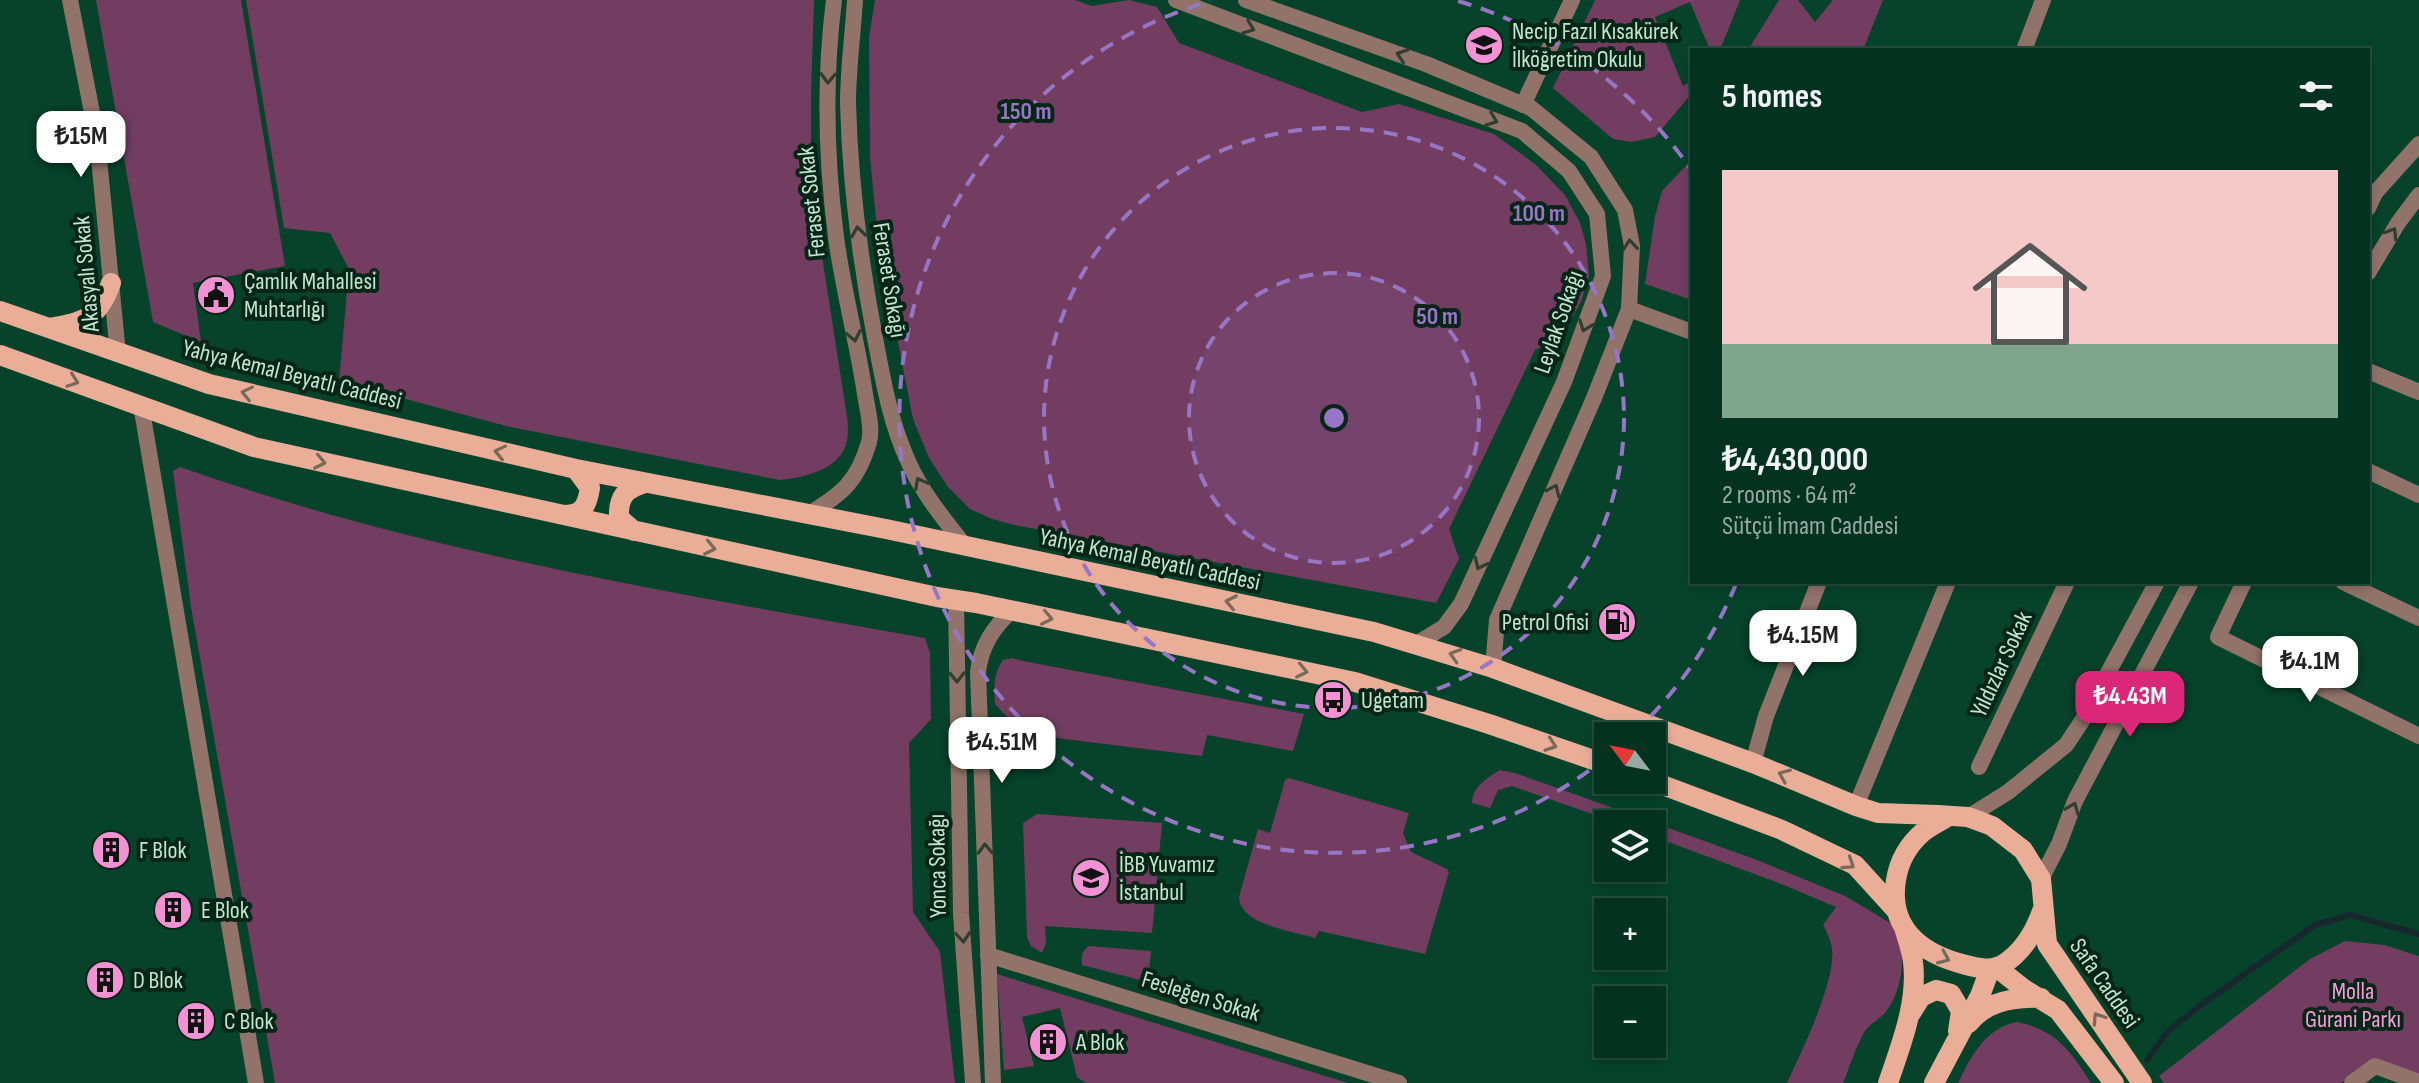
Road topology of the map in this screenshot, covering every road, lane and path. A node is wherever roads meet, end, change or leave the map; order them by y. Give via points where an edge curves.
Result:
1 (70, 0) edge
2 (834, 0) edge
3 (855, 0) edge
4 (1176, 0) edge
5 (1246, 0) edge
6 (1572, 0) edge
7 (2043, 0) edge
8 (2025, 48) edge
9 (1523, 105) junction
10 (2419, 144) edge
11 (2419, 195) edge
12 (2370, 204) edge
13 (2370, 270) edge
14 (111, 283) junction
15 (1629, 309) junction
16 (0, 311) edge
17 (47, 328) junction
18 (1690, 331) edge
19 (118, 354) junction
20 (0, 355) edge
21 (2370, 372) edge
22 (2419, 392) edge
23 (141, 405) junction
24 (576, 469) junction
25 (2370, 472) edge
26 (645, 483) junction
27 (2419, 495) edge
28 (809, 514) junction
29 (563, 515) junction
30 (634, 531) junction
31 (965, 546) junction
32 (1818, 584) edge
33 (1947, 584) edge
34 (2066, 584) edge
35 (2156, 584) edge
36 (2190, 584) edge
37 (2243, 584) edge
38 (2347, 584) edge
39 (956, 599) junction
40 (1012, 610) junction
41 (2419, 618) edge
42 (1416, 644) junction
43 (1493, 668) junction
44 (1620, 722) edge
45 (2419, 736) edge
46 (1666, 737) edge
47 (1594, 758) edge
48 (1753, 763) junction
49 (1979, 767) dead end
50 (1666, 786) edge
51 (1856, 806) junction
52 (1959, 817) junction
53 (2041, 879) junction
54 (2044, 907) junction
55 (1895, 909) junction
56 (1905, 931) junction
57 (988, 955) junction
58 (1993, 968) junction
59 (2041, 998) junction
60 (1907, 1020) junction
61 (1957, 1039) junction
62 (2419, 1082) edge
63 (256, 1083) edge
64 (973, 1083) edge
65 (993, 1083) edge
66 (1399, 1083) edge
67 (1888, 1083) edge
68 (1934, 1083) edge
69 (2114, 1083) edge
70 (2142, 1083) edge
71 (2352, 1083) edge

1 - 14 street, Akasyalı Sokak via 97,138
2 -> 28 street, Feraset Sokak via 827,141 836,238 870,439 853,479 838,497
31 -> 3 street, Feraset Sokağı via 928,500 908,462 884,389 853,196 848,100
4 -> 42 street, Leylak Sokağı via 1522,131 1569,171 1597,214 1603,276 1564,382 1461,604 1444,627
9 -> 5 street
6 - 9 street
7 - 8 street
15 -> 9 street via 1632,246 1625,210 1591,157
10 - 12 street
13 -> 11 street
14 - 17 main road via 105,302 81,323
14 - 19 street, Akasyalı Sokak
15 - 18 street
43 -> 15 street via 1497,620
16 - 17 main road, Yahya Kemal Beyatlı Caddesi
17 - 19 main road, Yahya Kemal Beyatlı Caddesi
24 -> 19 main road, Yahya Kemal Beyatlı Caddesi via 209,384
20 -> 23 main road
21 - 22 street
23 -> 29 main road via 254,447
23 - 63 street
24 - 26 main road, Yahya Kemal Beyatlı Caddesi
24 - 29 main road via 590,488 589,500 581,512
25 - 27 street
26 - 28 main road, Yahya Kemal Beyatlı Caddesi
26 - 30 main road via 631,487 619,508 619,518
28 - 31 main road, Yahya Kemal Beyatlı Caddesi
29 - 30 main road
30 -> 39 main road
42 -> 31 main road, Yahya Kemal Beyatlı Caddesi
32 - 48 street
33 - 51 street
34 - 49 street, Yıldızlar Sokak
35 - 52 street via 2066,745 2008,792
53 -> 36 street via 2075,801
37 - 45 street via 2218,637
38 - 41 street
39 - 40 main road
39 -> 64 street, Yonca Sokağı via 961,913
40 -> 47 main road via 1355,682
57 -> 40 street via 978,672 990,635
43 -> 42 main road, Yahya Kemal Beyatlı Caddesi
43 - 44 main road, Yahya Kemal Beyatlı Caddesi
46 - 48 main road, Yahya Kemal Beyatlı Caddesi
51 -> 48 main road, Yahya Kemal Beyatlı Caddesi
50 -> 55 main road via 1782,830 1855,865
51 - 52 main road via 1878,813
52 - 53 main road via 2009,837
52 - 55 main road via 1924,831 1904,853
53 - 54 main road
54 - 58 main road via 2029,939
70 -> 54 main road, Safa Caddesi via 2047,944
55 - 56 main road
56 -> 58 main road via 1940,957
56 - 60 main road via 1913,962
57 - 65 street
57 - 66 street, Fesleğen Sokak
58 - 59 main road
58 - 61 main road
59 - 61 main road via 2009,999 1977,1012
59 - 69 main road via 2058,1010
60 - 61 main road via 1921,997 1936,990 1951,994 1961,1011
60 - 67 main road
61 - 68 main road
62 - 71 street via 2375,1066

